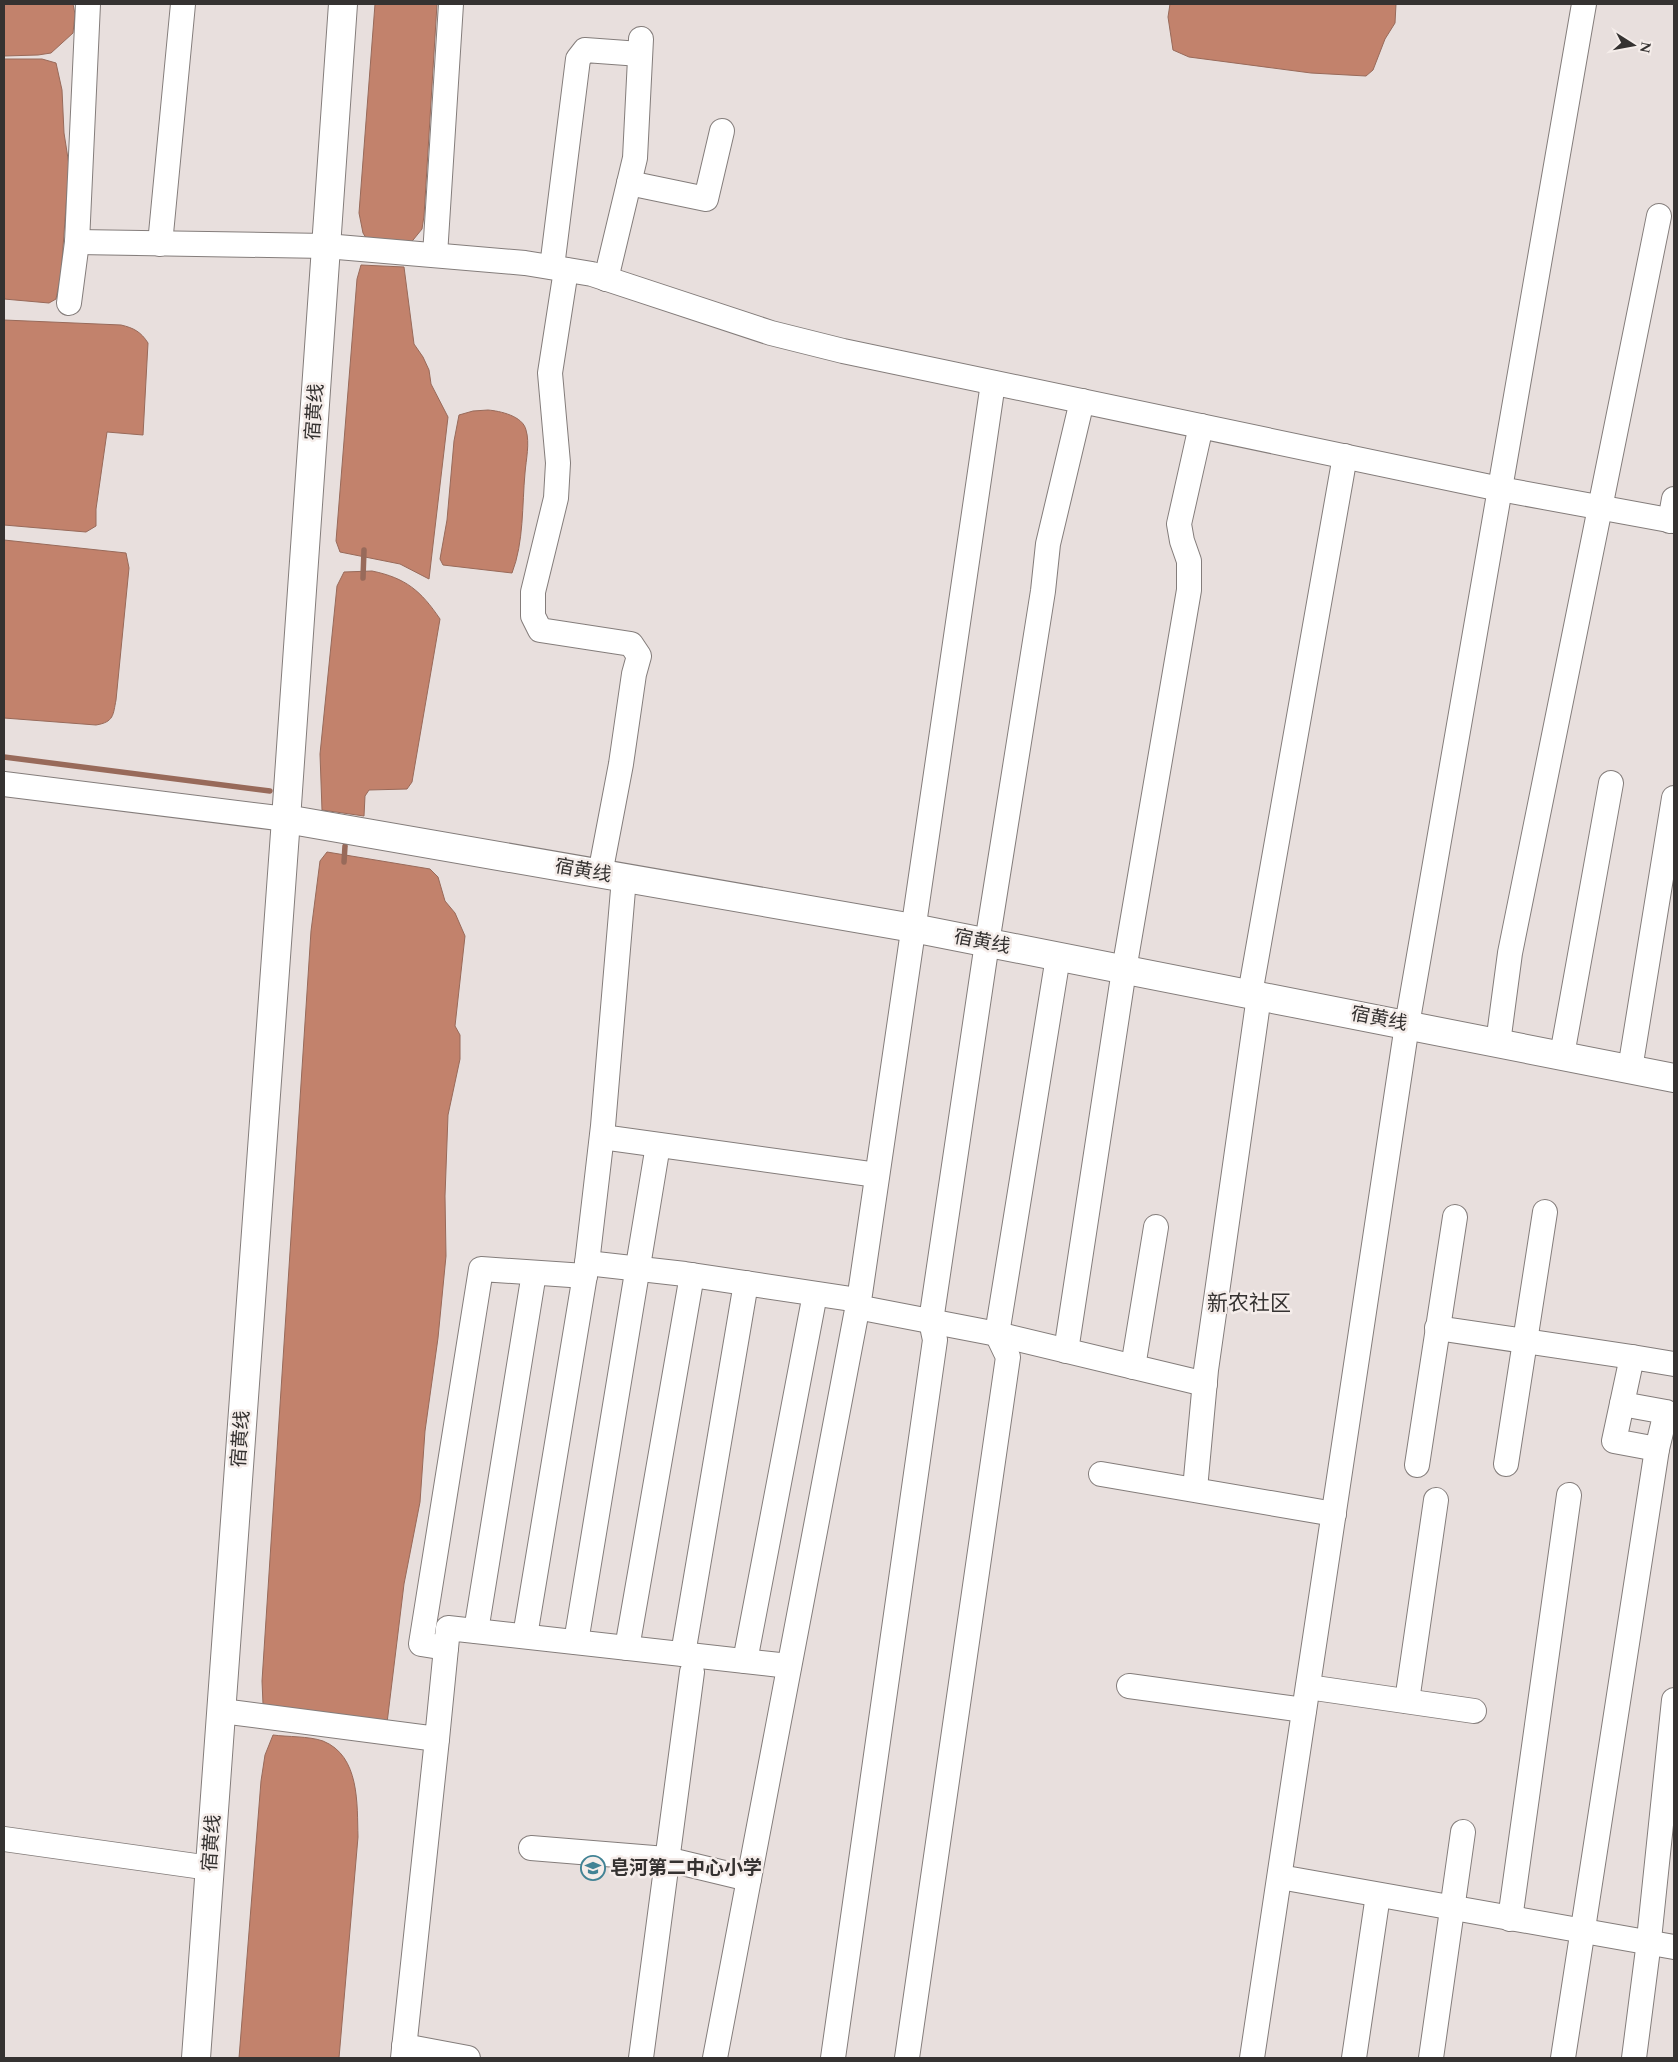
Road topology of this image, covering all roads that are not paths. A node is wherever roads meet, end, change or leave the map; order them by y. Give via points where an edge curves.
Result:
1 (88, 4) edge
2 (183, 4) edge
3 (343, 4) edge
4 (451, 4) edge
5 (1584, 4) edge
6 (722, 131) dead end
7 (629, 183) junction
8 (1660, 216) dead end
9 (77, 242) junction
10 (160, 244) junction
11 (326, 246) junction
12 (434, 255) junction
13 (559, 269) junction
14 (606, 279) junction
15 (70, 303) dead end
16 (993, 383) junction
17 (1082, 401) junction
18 (1201, 426) junction
19 (1346, 456) junction
20 (1500, 488) junction
21 (1599, 507) junction
22 (1673, 514) edge
23 (1611, 783) dead end
24 (4, 784) edge
25 (1674, 798) edge
26 (286, 819) junction
27 (612, 876) junction
28 (1666, 902) edge
29 (912, 928) junction
30 (987, 943) junction
31 (1058, 957) junction
32 (1124, 970) junction
33 (1254, 995) junction
34 (1407, 1025) junction
35 (1498, 1043) junction
36 (1562, 1055) junction
37 (1630, 1069) junction
38 (1674, 1078) edge
39 (602, 1137) junction
40 (658, 1145) junction
41 (877, 1175) junction
42 (1545, 1212) dead end
43 (1455, 1217) dead end
44 (1156, 1227) dead end
45 (638, 1269) junction
46 (586, 1270) junction
47 (534, 1273) junction
48 (692, 1276) junction
49 (746, 1284) junction
50 (814, 1294) junction
51 (858, 1304) junction
52 (931, 1321) junction
53 (1437, 1328) junction
54 (997, 1334) junction
55 (1525, 1341) junction
56 (1066, 1351) junction
57 (1632, 1357) junction
58 (1674, 1364) edge
59 (1133, 1367) junction
60 (1205, 1384) junction
61 (1622, 1404) junction
62 (1657, 1450) junction
63 (1506, 1464) dead end
64 (1417, 1465) dead end
65 (1101, 1474) dead end
66 (1195, 1489) junction
67 (1569, 1495) dead end
68 (1436, 1500) dead end
69 (1334, 1514) junction
70 (476, 1631) junction
71 (525, 1636) junction
72 (576, 1642) junction
73 (446, 1648) junction
74 (627, 1648) junction
75 (745, 1660) junction
76 (687, 1663) junction
77 (790, 1666) junction
78 (1129, 1686) dead end
79 (1308, 1687) junction
80 (1674, 1700) edge
81 (1407, 1701) junction
82 (1304, 1710) junction
83 (222, 1711) junction
84 (1474, 1711) dead end
85 (437, 1739) junction
86 (1463, 1832) dead end
87 (4, 1839) edge
88 (531, 1848) dead end
89 (666, 1859) junction
90 (210, 1868) junction
91 (1280, 1877) junction
92 (749, 1879) junction
93 (1378, 1895) junction
94 (1452, 1909) junction
95 (1510, 1919) junction
96 (1582, 1931) junction
97 (1649, 1942) junction
98 (1674, 1947) edge
99 (404, 2052) edge
100 (196, 2058) edge
101 (468, 2058) edge
102 (641, 2058) edge
103 (716, 2058) edge
104 (833, 2058) edge
105 (907, 2058) edge
106 (1252, 2058) edge
107 (1354, 2058) edge
108 (1431, 2058) edge
109 (1563, 2058) edge
110 (1634, 2058) edge

1 - 9 street
2 - 10 street
3 - 11 main road, 宿黄线
4 - 12 street
5 - 20 street
6 - 7 street via 706,200
7 - 13 street via 635,158 641,47 585,50 578,59
7 - 14 street
8 - 21 street
9 - 10 street
9 - 15 street
10 - 11 street
11 - 12 street
11 - 26 main road, 宿黄线
12 - 13 street
13 - 14 street
13 - 27 street via 550,373 558,464 556,498 532,592 533,616 540,630 631,644 639,656 620,764
14 - 16 street via 771,333
16 - 17 street
16 - 29 street
17 - 18 street
17 - 30 street via 1048,544
18 - 19 street
18 - 32 street via 1179,524 1189,561 1189,590
19 - 20 street
19 - 33 street
20 - 21 street
20 - 34 street
21 - 22 street
21 - 35 street via 1510,953
23 - 36 street
24 - 26 street
25 - 28 street
26 - 27 main road, 宿黄线
26 - 83 main road, 宿黄线
27 - 29 main road, 宿黄线
27 - 39 street
28 - 37 street
29 - 30 main road, 宿黄线
29 - 41 street
30 - 31 main road, 宿黄线
30 - 52 street
31 - 32 main road, 宿黄线
31 - 54 street
32 - 33 main road, 宿黄线
32 - 56 street
33 - 34 main road, 宿黄线
33 - 60 street
34 - 35 main road, 宿黄线
34 - 69 street
35 - 36 main road, 宿黄线
36 - 37 main road, 宿黄线
37 - 38 main road, 宿黄线
39 - 40 street
39 - 46 street
40 - 41 street
40 - 45 street
41 - 51 street
42 - 55 street
43 - 53 street
44 - 59 street
45 - 46 street
45 - 48 street
45 - 72 street
46 - 47 street
46 - 71 street
47 - 70 street
47 - 73 street via 481,1269 421,1644
48 - 49 street
48 - 74 street
49 - 50 street
49 - 76 street
50 - 51 street
50 - 75 street
51 - 52 street
51 - 77 street
52 - 54 street
52 - 104 street via 935,1340
53 - 55 street
53 - 64 street
54 - 56 street
54 - 105 street via 1008,1357
55 - 57 street
55 - 63 street
56 - 59 street
57 - 58 street
57 - 61 street
59 - 60 street
60 - 66 street
61 - 62 street via 1614,1442
61 - 62 street via 1666,1412
62 - 96 street
65 - 66 street
66 - 69 street
67 - 95 street
68 - 81 street
69 - 79 street
70 - 71 street
70 - 73 street via 448,1628
71 - 72 street
72 - 74 street
73 - 85 street
74 - 76 street
75 - 76 street
75 - 77 street
76 - 89 street
77 - 92 street
78 - 82 street
79 - 81 street
79 - 82 street
80 - 97 street
81 - 84 street
82 - 91 street
83 - 85 street
83 - 90 main road, 宿黄线
85 - 99 street
86 - 94 street
87 - 90 street
88 - 89 street
89 - 92 street
89 - 102 street
90 - 100 main road, 宿黄线
91 - 93 street
91 - 106 street
92 - 103 street
93 - 94 street
93 - 107 street
94 - 95 street
94 - 108 street
95 - 96 street
96 - 97 street
96 - 109 street
97 - 98 street
97 - 110 street
99 - 101 street

